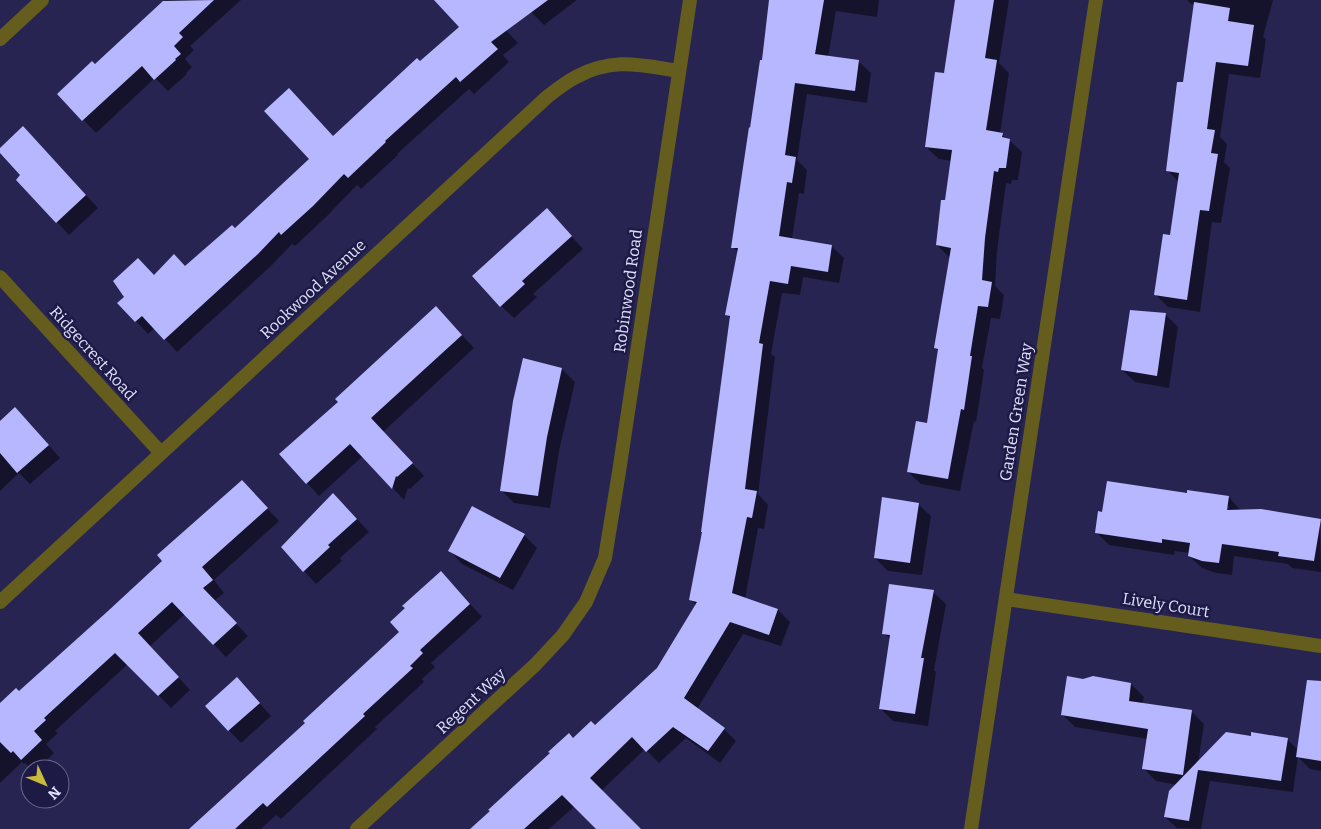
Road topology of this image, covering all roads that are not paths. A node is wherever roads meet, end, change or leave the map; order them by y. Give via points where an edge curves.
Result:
1 (42, 0) edge
2 (690, 0) edge
3 (1096, 0) edge
4 (0, 39) edge
5 (679, 71) junction
6 (0, 277) edge
7 (161, 453) junction
8 (594, 586) joint
9 (1006, 598) junction
10 (0, 602) edge
11 (1321, 646) edge
12 (357, 829) edge
13 (971, 829) edge

1 - 4 street
2 - 5 street, Robinwood Road
3 - 9 street, Garden Green Way
5 - 7 street, Rookwood Avenue via 617,64 592,69 575,77 547,97
5 - 8 street, Robinwood Road via 619,472 604,558
6 - 7 street, Ridgecrest Road
7 - 10 street, Rookwood Avenue
8 - 12 street, Regent Way via 563,635 535,665
9 - 11 street, Lively Court
9 - 13 street, Garden Green Way

